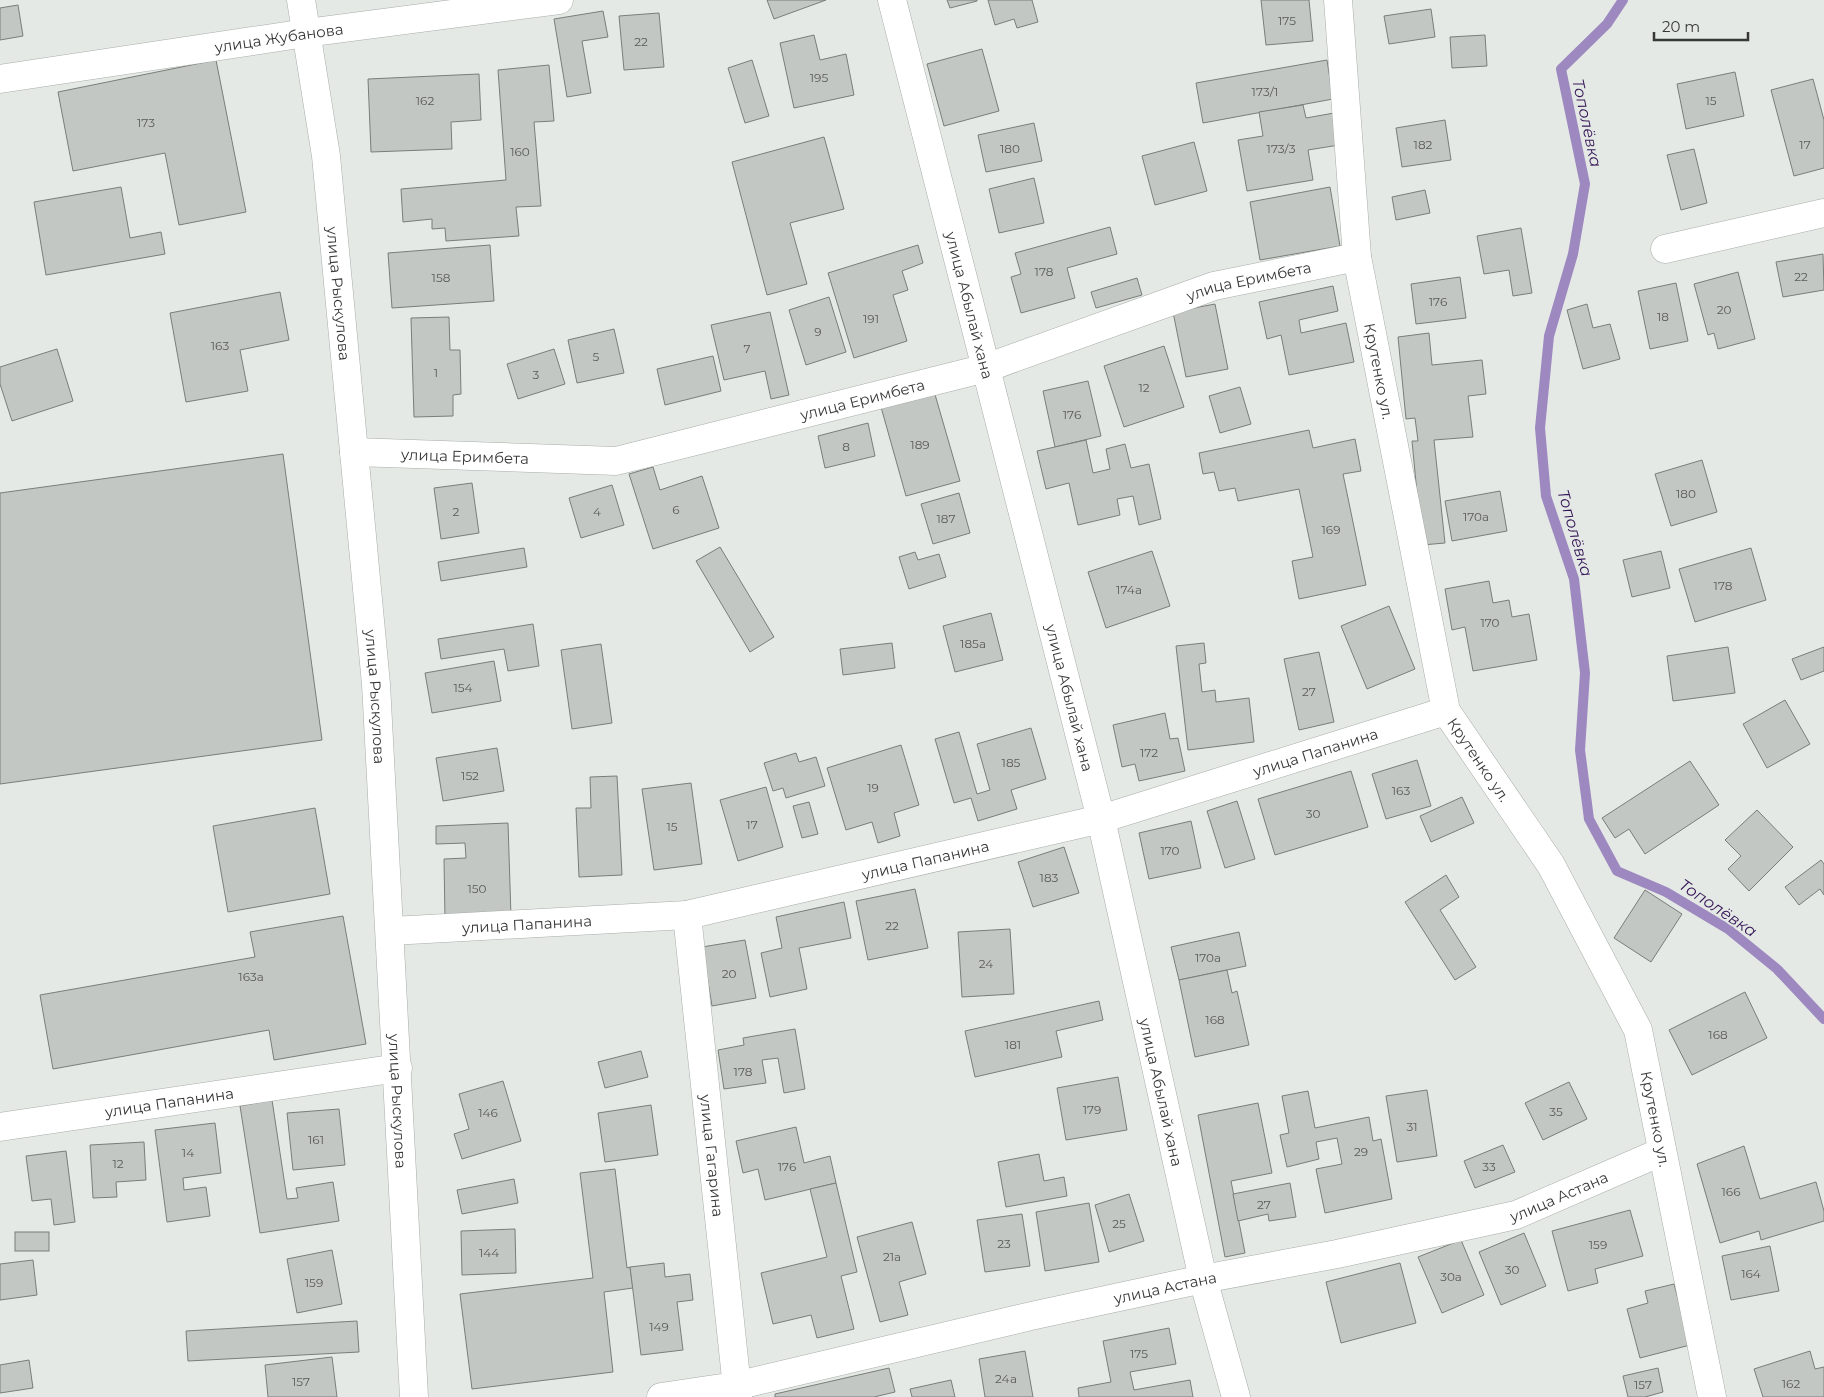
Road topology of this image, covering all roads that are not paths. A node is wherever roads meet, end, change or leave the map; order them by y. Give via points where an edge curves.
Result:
1 (301, 0) edge
2 (560, 0) edge
3 (892, 0) edge
4 (1338, 0) edge
5 (306, 33) junction
6 (0, 79) edge
7 (1824, 213) edge
8 (1665, 249) dead end
9 (1357, 258) junction
10 (986, 368) junction
11 (354, 452) junction
12 (1446, 711) junction
13 (1102, 819) junction
14 (687, 915) junction
15 (391, 931) junction
16 (398, 1068) junction
17 (0, 1127) edge
18 (1661, 1152) junction
19 (1203, 1279) junction
20 (736, 1391) edge
21 (414, 1397) edge
22 (661, 1397) edge
23 (1236, 1397) edge
24 (1712, 1397) edge

1 - 5 street, улица Рыскулова
2 - 5 street, улица Жубанова
3 - 10 street, улица Абылай хана
4 - 9 street, Крутенко ул.
5 - 6 street, улица Жубанова
5 - 11 street, улица Рыскулова via 326,156
7 - 8 street
9 - 10 street, улица Еримбета via 1214,286
9 - 12 street, Крутенко ул.
10 - 11 street, улица Еримбета via 616,461
10 - 13 street, улица Абылай хана
11 - 15 street, улица Рыскулова via 376,684
12 - 13 street, улица Папанина
12 - 18 street, Крутенко ул. via 1551,865 1638,1030
13 - 14 street, улица Папанина
13 - 19 street, улица Абылай хана
14 - 15 street, улица Папанина
14 - 20 street, улица Гагарина
15 - 16 street, улица Рыскулова
16 - 17 street, улица Папанина
16 - 21 street, улица Рыскулова
18 - 19 street, улица Астана via 1516,1215
18 - 24 street, Крутенко ул.
19 - 20 street, улица Астана via 1031,1316
19 - 23 street, улица Абылай хана
20 - 22 street, улица Астана

